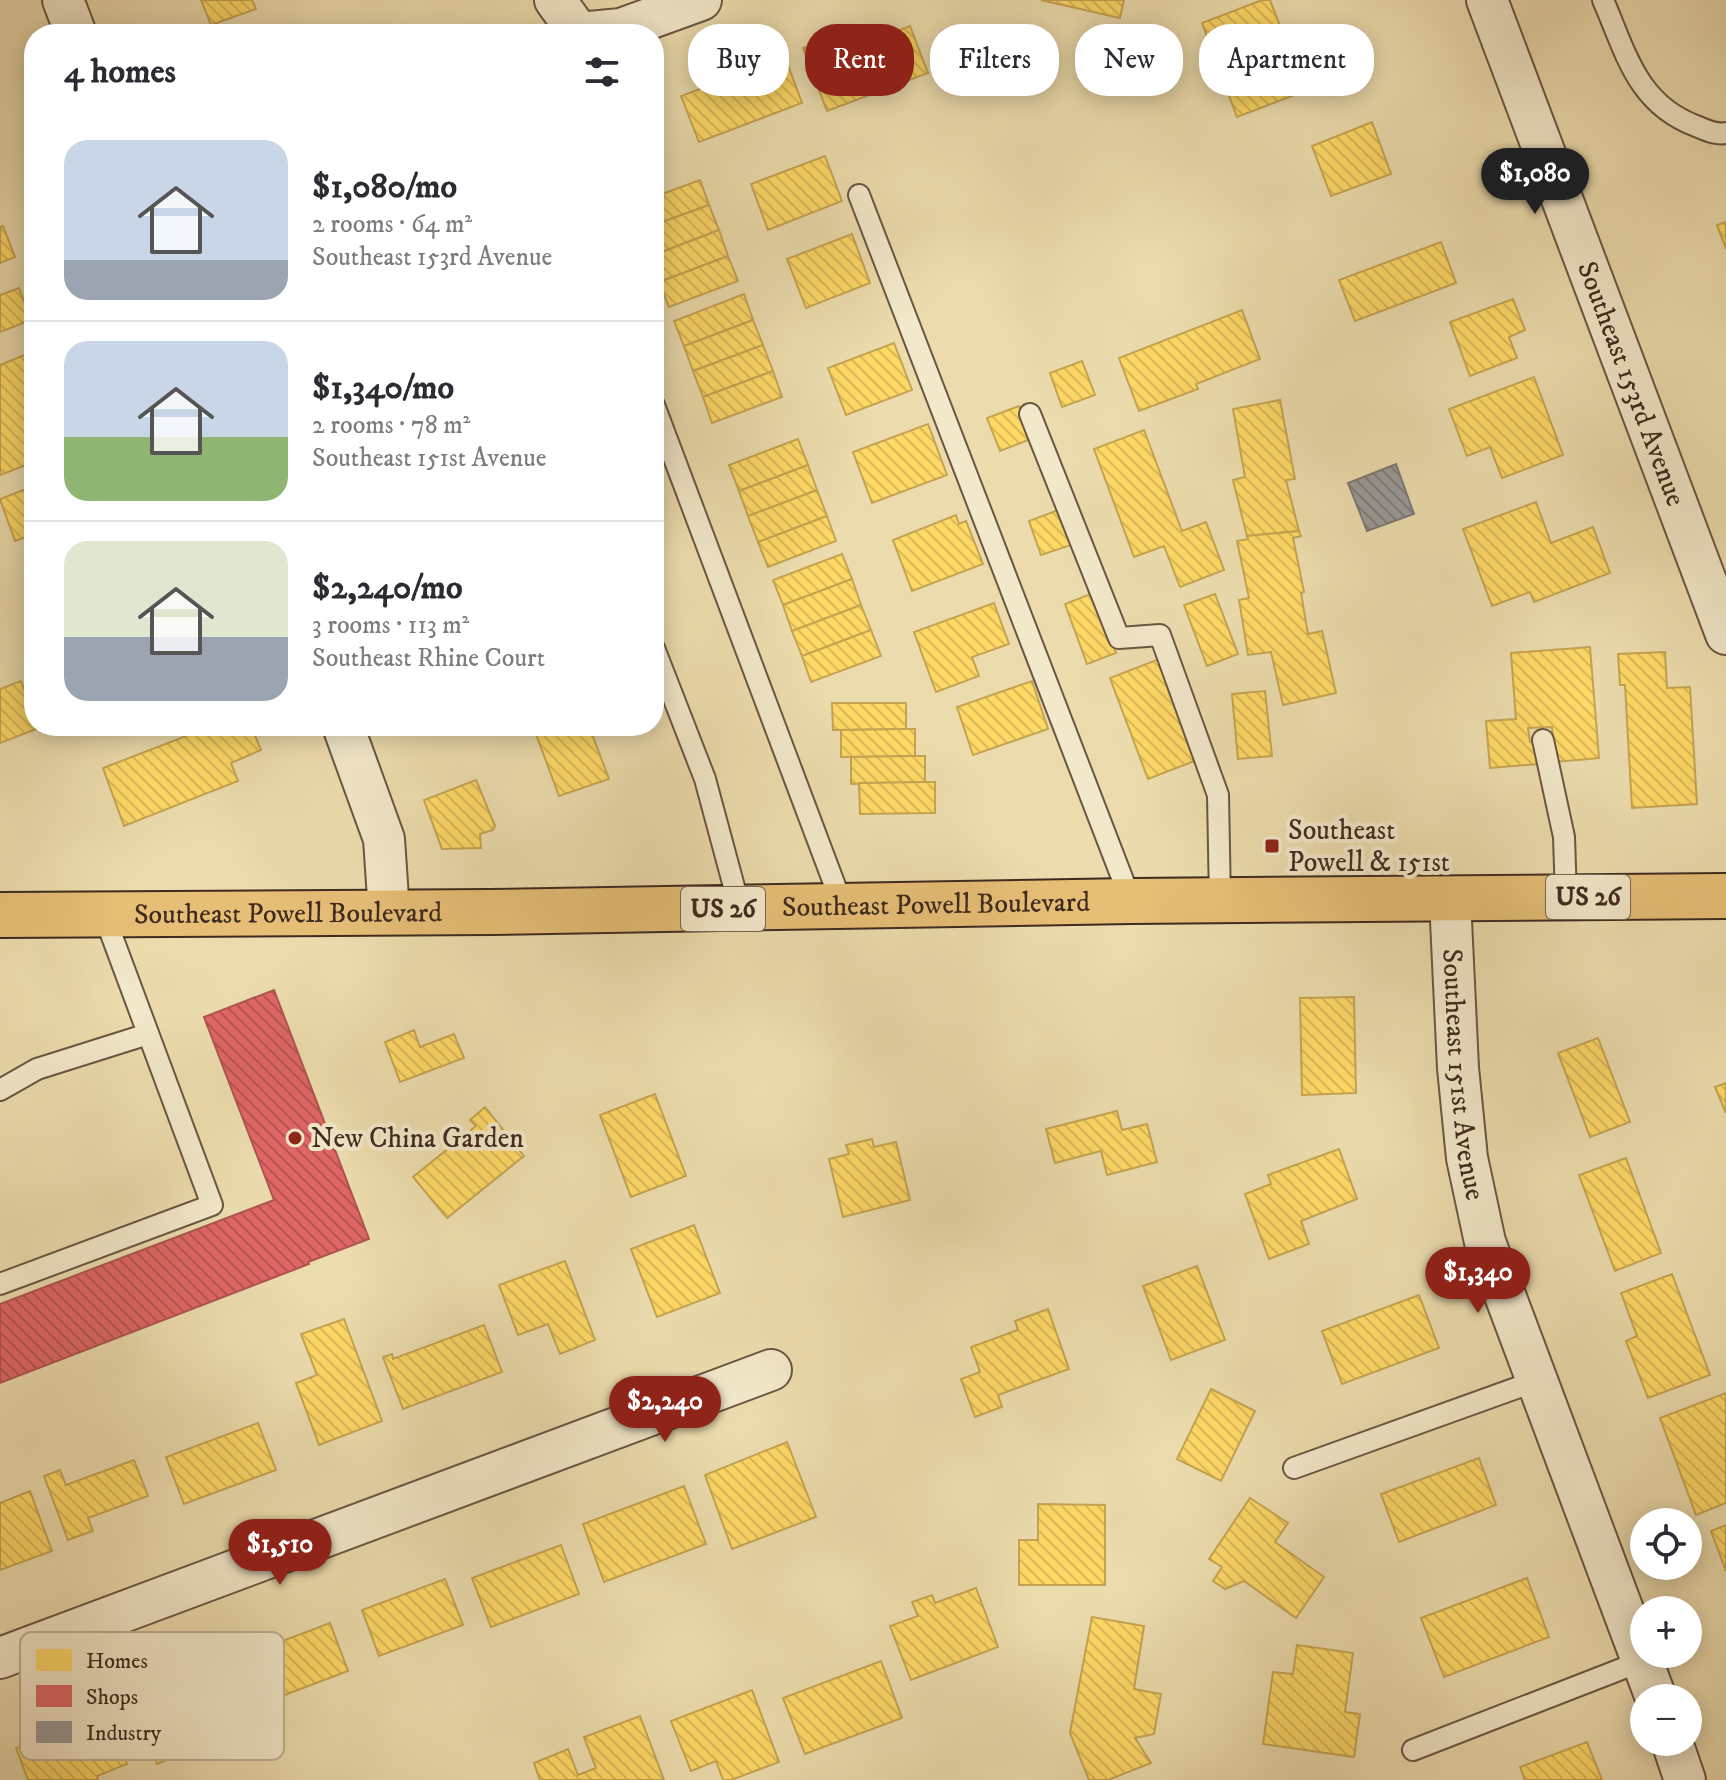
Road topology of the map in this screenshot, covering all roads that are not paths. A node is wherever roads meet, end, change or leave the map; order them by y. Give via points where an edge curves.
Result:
1 (63, 0) edge
2 (555, 0) edge
3 (701, 0) edge
4 (1487, 0) edge
5 (1603, 0) edge
6 (72, 24) edge
7 (572, 24) edge
8 (635, 24) edge
9 (1726, 133) edge
10 (859, 195) dead end
11 (1030, 414) dead end
12 (664, 432) edge
13 (1726, 634) edge
14 (664, 674) edge
15 (347, 736) edge
16 (1543, 740) dead end
17 (1726, 896) edge
18 (1566, 898) junction
19 (1450, 899) junction
20 (1131, 901) junction
21 (1220, 901) junction
22 (843, 907) junction
23 (740, 909) junction
24 (389, 913) junction
25 (0, 915) edge
26 (104, 915) junction
27 (148, 1034) junction
28 (0, 1090) edge
29 (0, 1284) edge
30 (771, 1370) dead end
31 (1536, 1381) junction
32 (1294, 1468) dead end
33 (1630, 1629) edge
34 (70, 1632) edge
35 (20, 1651) edge
36 (0, 1658) edge
37 (1630, 1666) edge
38 (1413, 1750) dead end
39 (1677, 1756) edge
40 (1685, 1780) edge

1 - 6 street
2 - 7 street
3 - 8 street
4 - 13 street, Southeast 153rd Avenue
5 - 9 lane via 1636,76 1653,101 1686,122
10 - 20 lane
11 - 21 lane via 1119,638 1160,635 1218,795
12 - 22 lane
14 - 23 lane via 705,779
15 - 24 street via 384,839
16 - 18 lane via 1564,837
17 - 18 main road, Southeast Powell Boulevard / US 26
18 - 19 main road, Southeast Powell Boulevard / US 26
19 - 21 main road, Southeast Powell Boulevard / US 26
19 - 31 street, Southeast 151st Avenue via 1467,1158 1485,1242
20 - 21 main road, Southeast Powell Boulevard / US 26
20 - 22 main road, Southeast Powell Boulevard / US 26
22 - 23 main road, Southeast Powell Boulevard / US 26
23 - 24 main road, Southeast Powell Boulevard / US 26
24 - 26 main road, Southeast Powell Boulevard / US 26
25 - 26 main road, Southeast Powell Boulevard / US 26
26 - 27 lane
27 - 28 lane via 37,1069
27 - 29 lane via 212,1205
30 - 34 street
31 - 32 lane
31 - 33 street, Southeast 151st Avenue
35 - 36 street
37 - 38 lane
39 - 40 street

